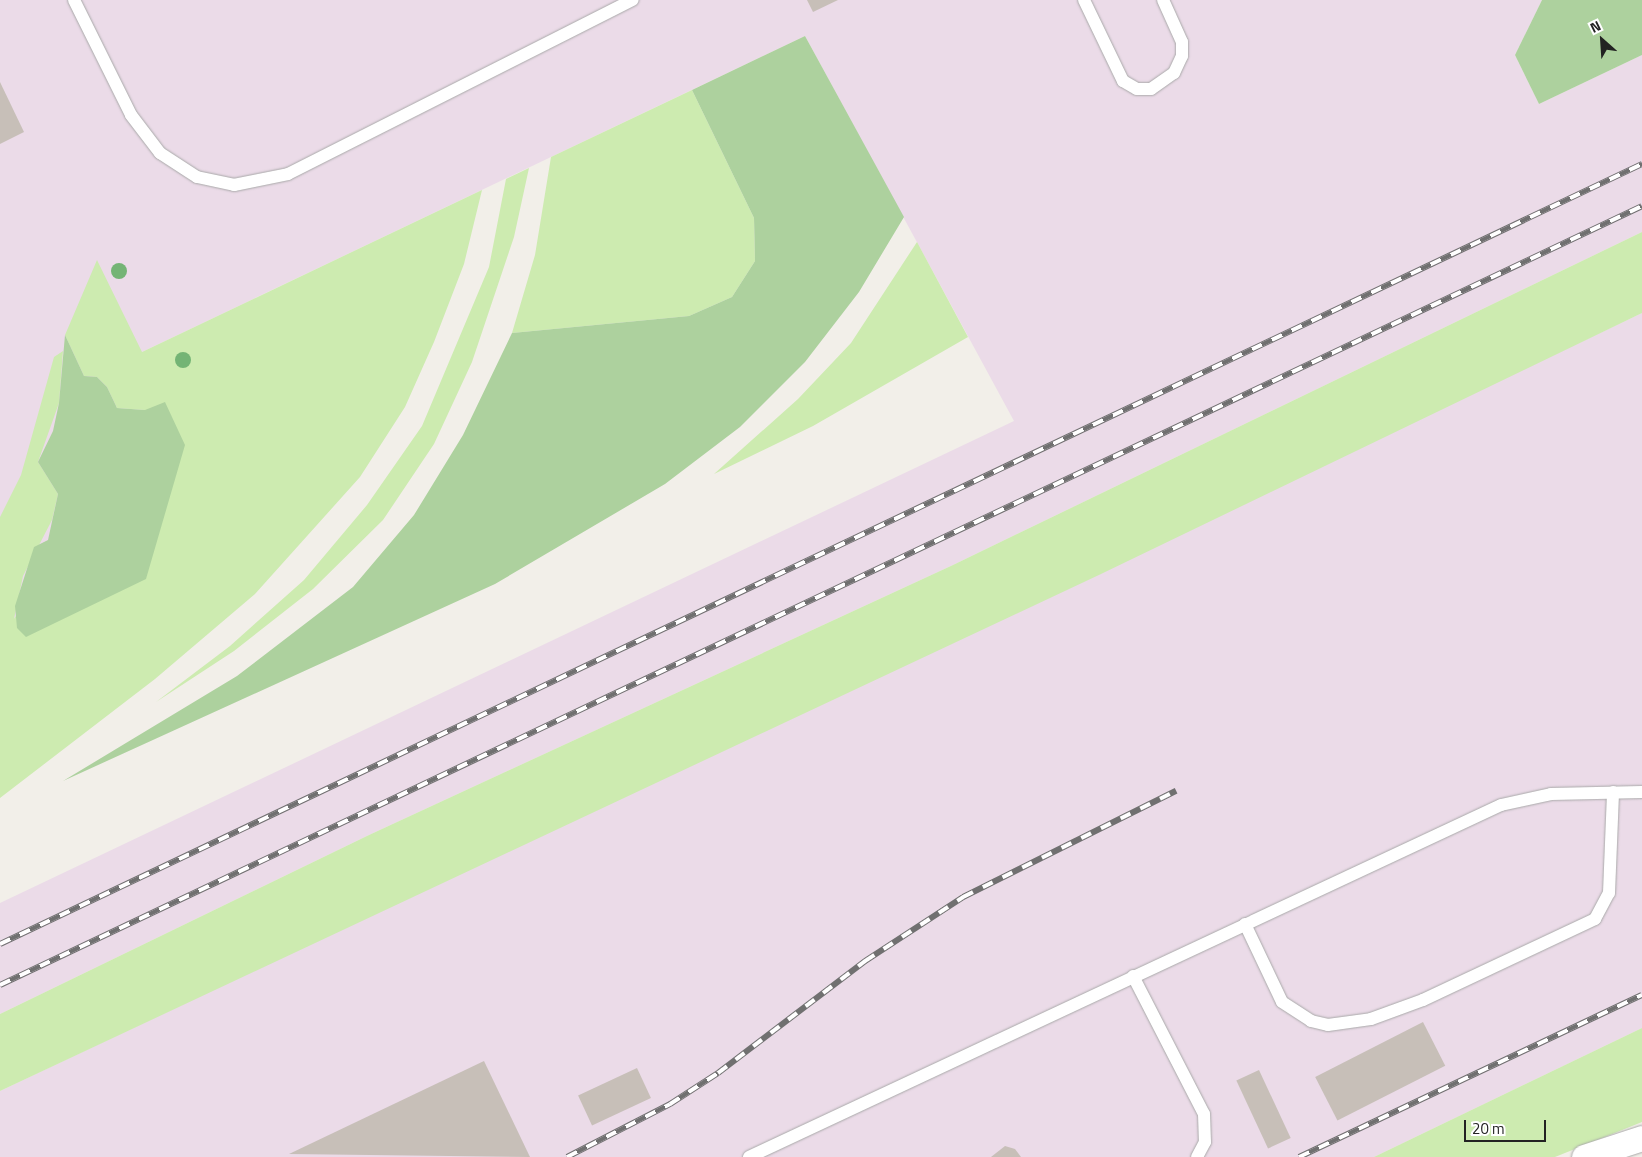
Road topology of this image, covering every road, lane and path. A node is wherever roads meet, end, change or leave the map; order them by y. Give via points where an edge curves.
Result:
1 (74, 0) edge
2 (632, 0) edge
3 (1084, 0) edge
4 (1162, 0) edge
5 (1613, 792) junction
6 (1642, 792) edge
7 (1244, 924) junction
8 (1133, 976) junction
9 (1642, 1138) edge
10 (749, 1157) edge
11 (1197, 1157) edge
12 (1584, 1157) edge

1 - 2 lane via 131,115 160,153 197,177 247,185 288,174
3 - 4 lane via 1123,81 1144,89 1163,83 1182,56 1182,42
5 - 6 lane
5 - 7 lane via 1551,794 1501,805
5 - 7 lane via 1608,893 1595,919 1414,1004 1348,1023 1311,1021 1282,1002
7 - 8 lane
8 - 10 lane
8 - 11 lane via 1204,1114 1205,1142
9 - 12 street

